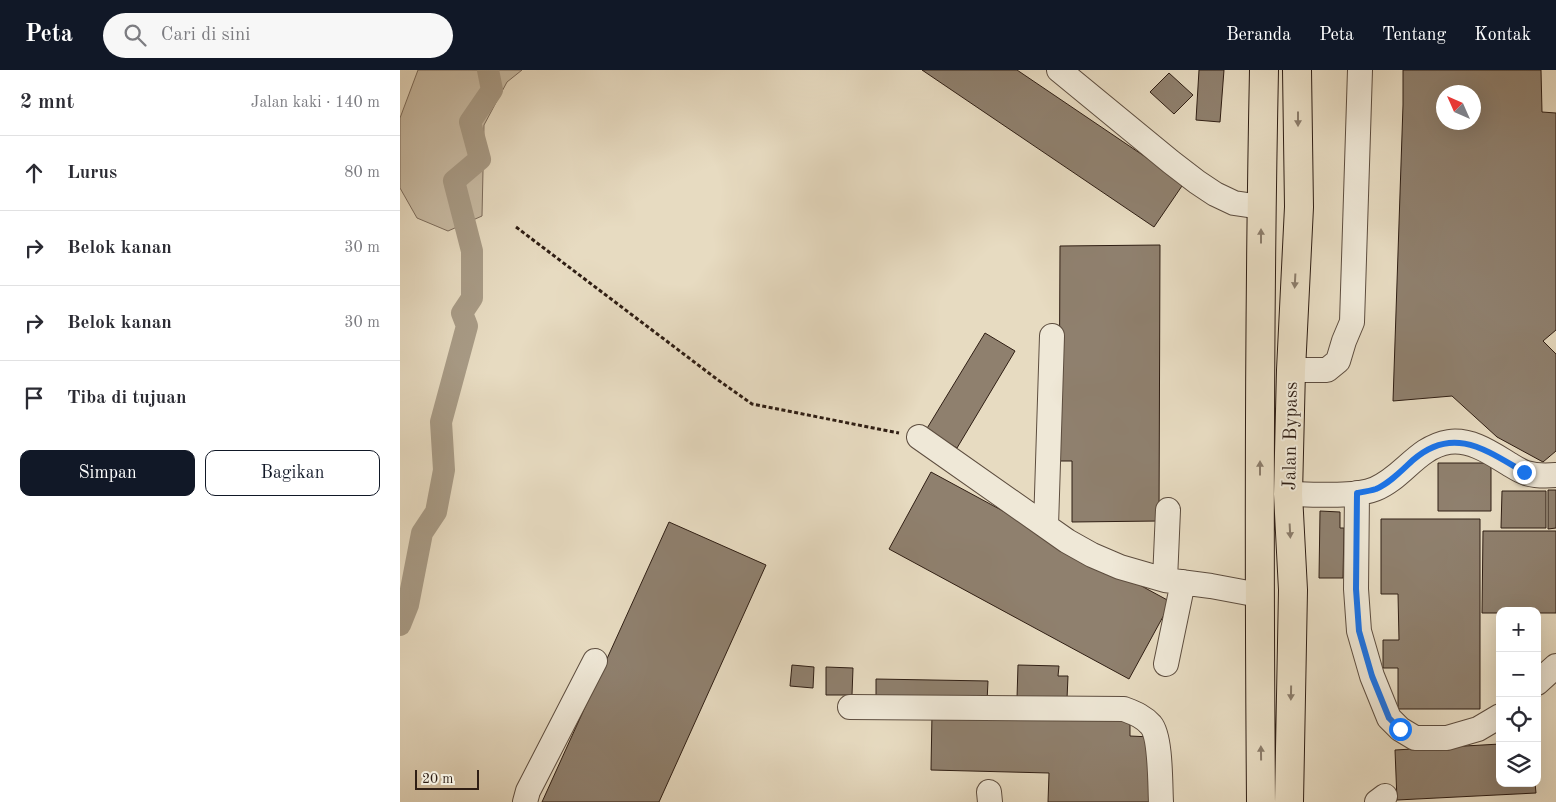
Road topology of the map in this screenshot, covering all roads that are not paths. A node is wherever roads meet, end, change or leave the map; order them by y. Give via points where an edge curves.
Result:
1 (1059, 70) edge
2 (1264, 70) edge
3 (1298, 70) edge
4 (1360, 70) edge
5 (1261, 206) junction
6 (1299, 207) junction
7 (1052, 336) dead end
8 (1291, 370) junction
9 (919, 437) road end
10 (1556, 475) edge
11 (1357, 493) junction
12 (1288, 494) junction
13 (1168, 510) dead end
14 (1046, 526) junction
15 (1174, 581) junction
16 (1260, 595) junction
17 (595, 661) dead end
18 (1166, 664) dead end
19 (1556, 666) edge
20 (1541, 679) edge
21 (850, 707) dead end
22 (1496, 718) edge
23 (526, 802) edge
24 (1160, 802) edge
25 (1261, 802) edge
26 (1289, 802) edge

1 - 5 lane via 1197,182 1234,203
2 - 5 highway, Jalan Bypass
3 -> 6 highway, Jalan Bypass
4 - 8 lane via 1352,322 1338,361 1327,370
5 - 6 highway
16 -> 5 highway, Jalan Bypass
6 -> 8 highway, Jalan Bypass
7 - 14 lane
8 - 12 highway, Jalan Bypass
9 - 14 lane
10 - 11 lane via 1524,472 1485,450 1464,442 1448,442 1427,449 1376,488
11 - 12 lane
11 - 22 lane via 1359,631 1389,718 1415,738 1447,738 1478,729
12 -> 26 highway, Jalan Bypass via 1293,590
13 - 15 lane
14 - 15 lane via 1092,555
15 - 16 lane
15 - 18 lane
25 -> 16 highway, Jalan Bypass
17 - 23 lane via 528,791
19 - 20 lane
21 - 24 lane via 1124,709 1140,715 1152,726 1157,740

